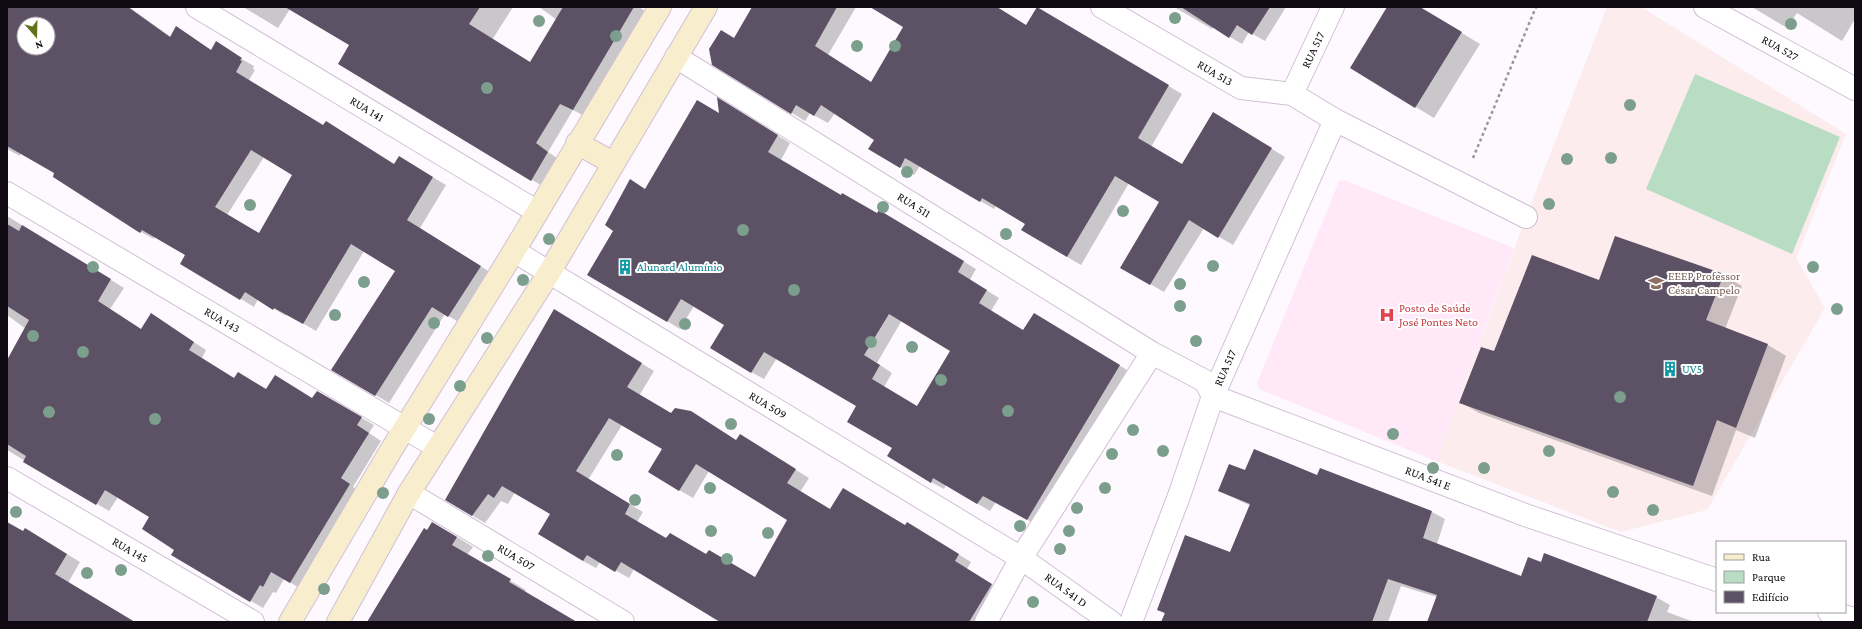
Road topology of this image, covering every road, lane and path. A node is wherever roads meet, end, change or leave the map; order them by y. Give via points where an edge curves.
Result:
1 (197, 7) edge
2 (660, 7) edge
3 (706, 7) edge
4 (1102, 7) edge
5 (1333, 7) edge
6 (1536, 7) edge
7 (1705, 7) edge
8 (676, 57) junction
9 (1855, 87) edge
10 (1292, 94) junction
11 (1335, 120) junction
12 (577, 143) junction
13 (1472, 161) dead end
14 (613, 163) junction
15 (7, 193) edge
16 (536, 211) junction
17 (1526, 217) dead end
18 (514, 251) junction
19 (549, 273) junction
20 (1152, 353) junction
21 (1213, 396) junction
22 (405, 427) junction
23 (437, 447) junction
24 (7, 478) edge
25 (409, 493) junction
26 (1022, 558) junction
27 (1716, 580) edge
28 (1833, 613) edge
29 (1855, 619) edge
30 (253, 622) edge
31 (290, 622) edge
32 (338, 622) edge
33 (624, 622) edge
34 (986, 622) edge
35 (1111, 622) edge
36 (1131, 622) edge

1 - 16 street, RUA 141
2 - 12 street
3 - 8 street
4 - 10 street, RUA 513 via 1241,88
5 - 10 street, RUA 517
6 - 13 path
7 - 9 street, RUA 527
8 - 14 street
8 - 20 street, RUA 511
10 - 11 street, RUA 513
11 - 17 street, RUA 513
11 - 21 street, RUA 517
12 - 14 street
12 - 16 street
14 - 19 street
15 - 22 street, RUA 143
16 - 18 street
18 - 19 street, RUA 509
18 - 22 street
19 - 23 street
19 - 26 street, RUA 509
20 - 21 street via 1205,381
20 - 26 street
21 - 27 street, RUA 541 E via 1525,515
21 - 36 street, RUA 517 via 1179,496
22 - 23 street, RUA 143
22 - 31 street
23 - 25 street
24 - 30 street, RUA 145
25 - 32 street
25 - 33 street, RUA 507
26 - 34 street
26 - 35 street, RUA 541 D
28 - 29 street

